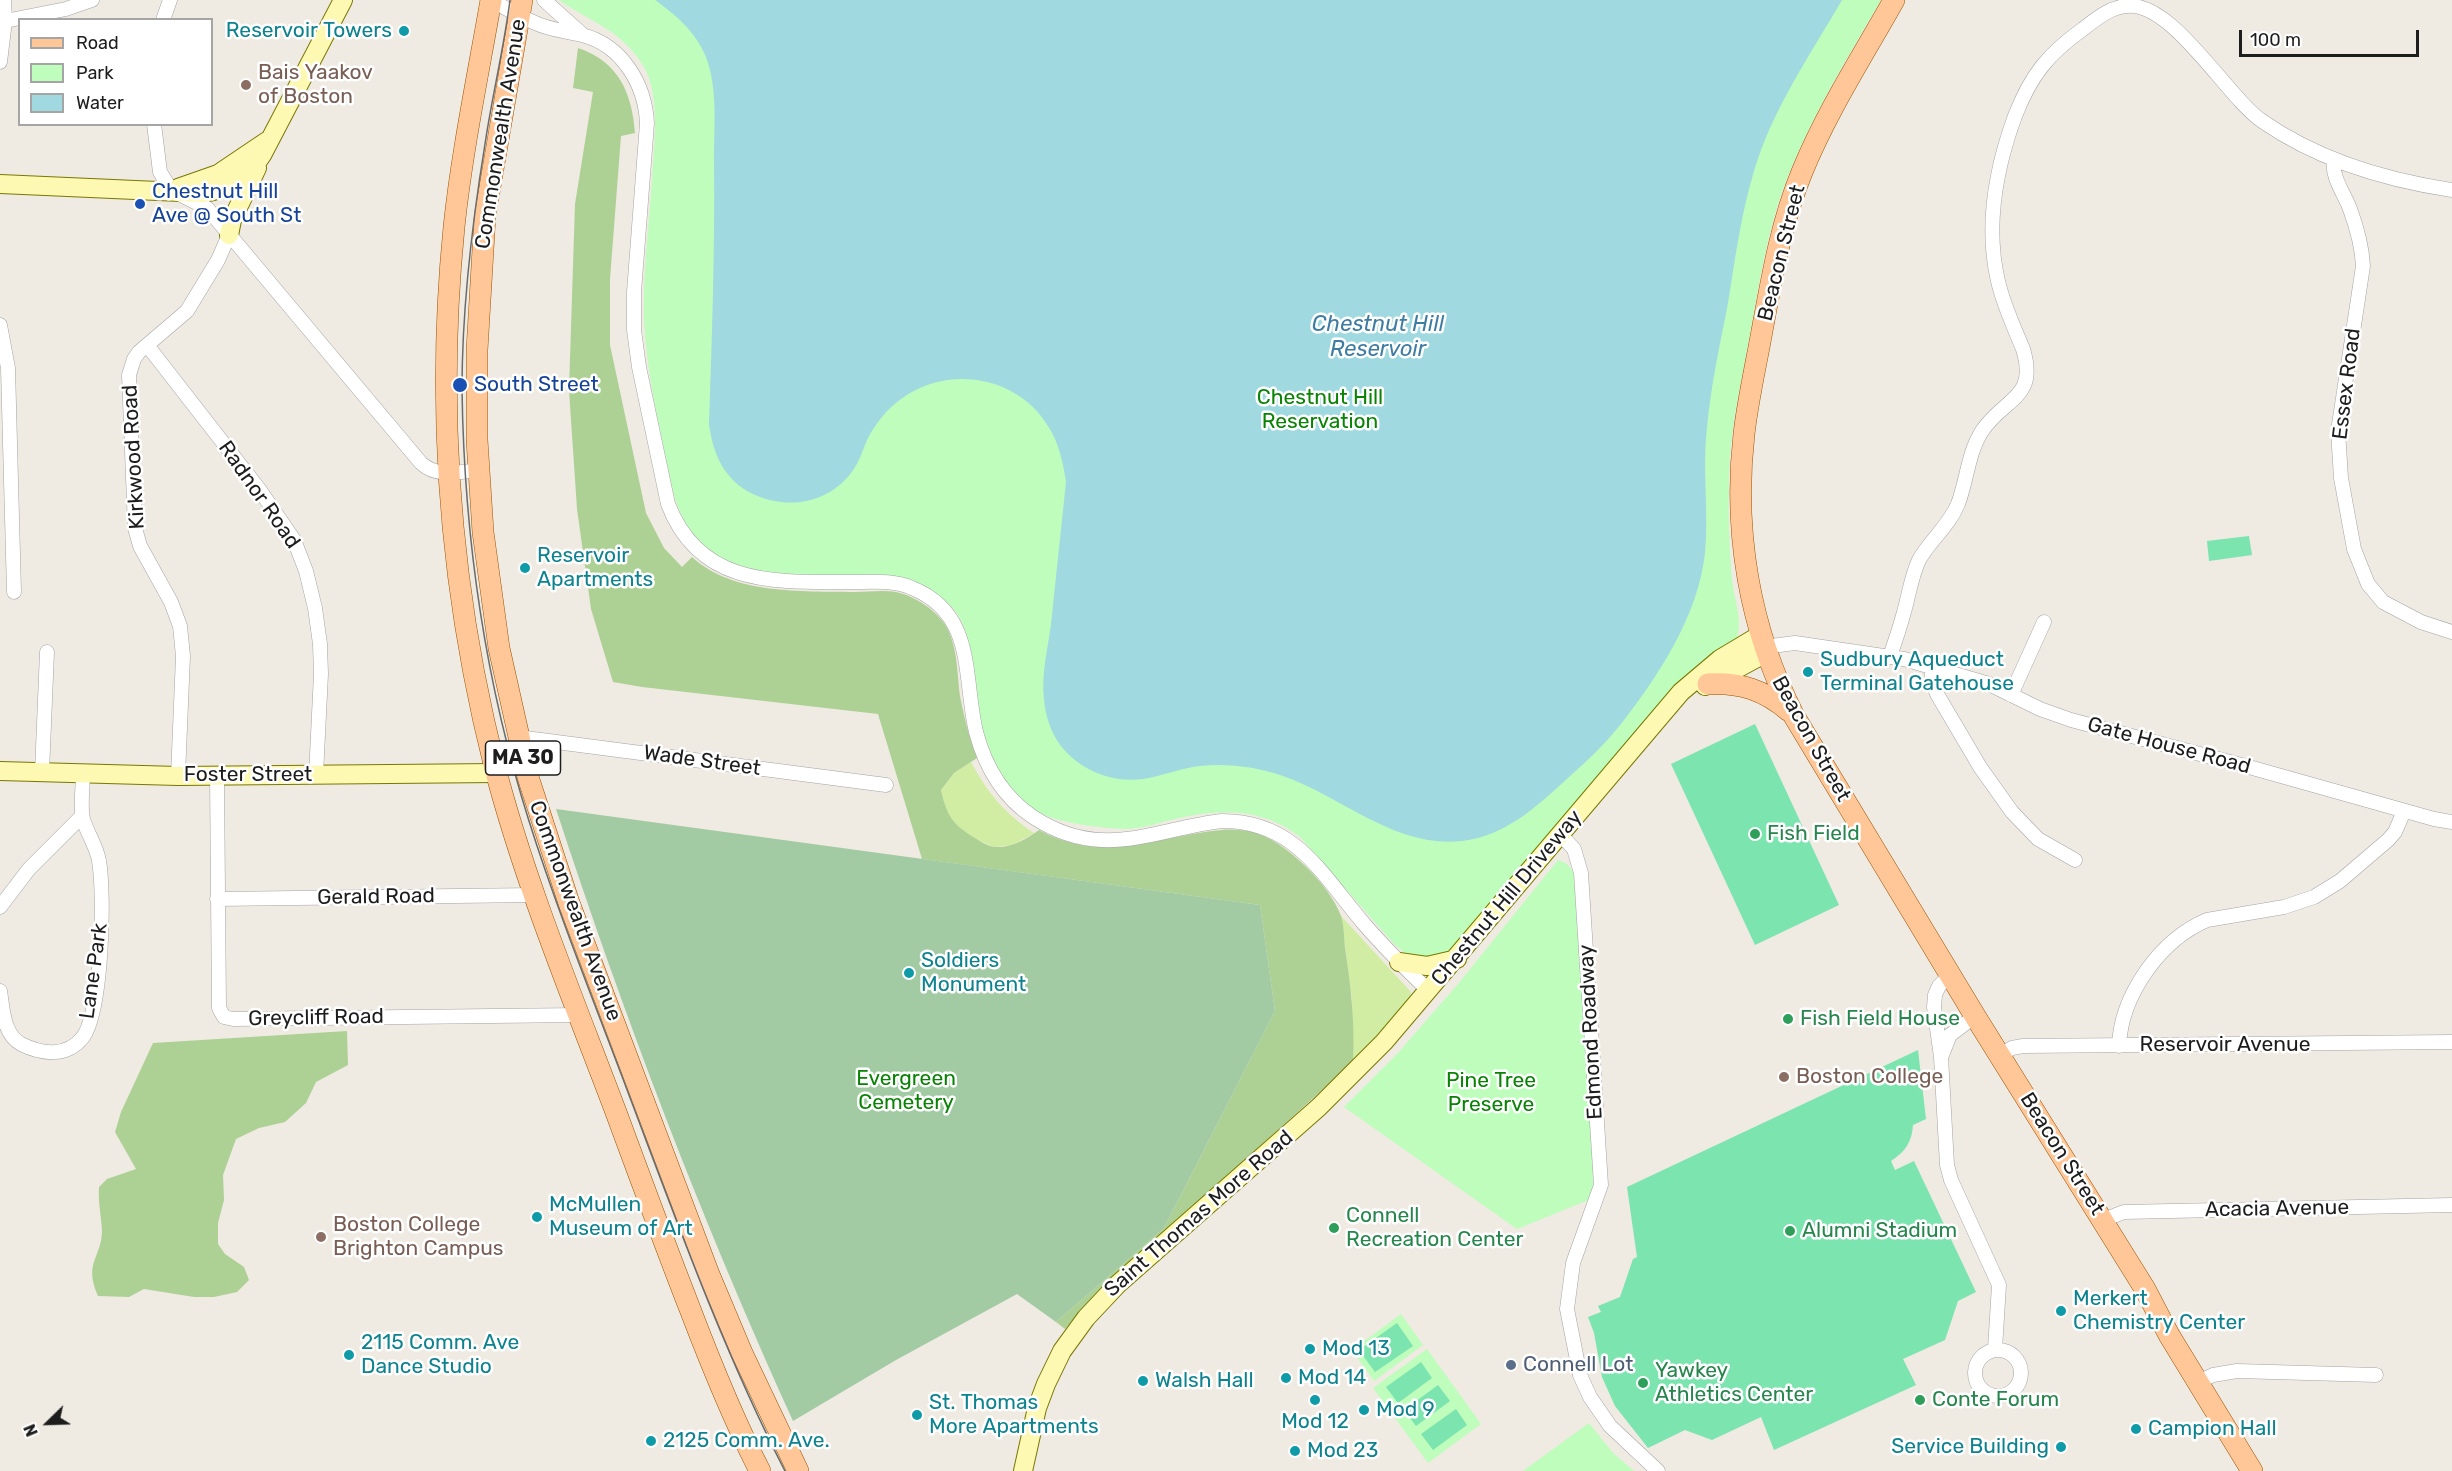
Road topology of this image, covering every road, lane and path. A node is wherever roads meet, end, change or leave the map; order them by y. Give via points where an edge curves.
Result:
1 (4, 0) edge
2 (92, 0) edge
3 (170, 0) edge
4 (343, 0) edge
5 (491, 0) edge
6 (544, 0) edge
7 (1894, 0) edge
8 (2139, 3) edge
9 (520, 8) edge
10 (18, 18) edge
11 (20, 18) edge
12 (165, 18) edge
13 (5, 21) junction
14 (583, 35) junction
15 (0, 62) edge
16 (153, 126) edge
17 (266, 147) junction
18 (2334, 159) junction
19 (0, 184) edge
20 (171, 190) junction
21 (2452, 190) edge
22 (229, 235) junction
23 (0, 325) edge
24 (147, 345) junction
25 (478, 470) junction
26 (448, 473) junction
27 (6, 535) edge
28 (14, 592) dead end
29 (2044, 622) dead end
30 (2452, 633) edge
31 (1763, 645) junction
32 (47, 652) dead end
33 (1890, 656) junction
34 (1932, 667) junction
35 (1708, 684) junction
36 (2011, 695) junction
37 (1662, 712) junction
38 (1794, 716) junction
39 (518, 737) junction
40 (0, 771) edge
41 (42, 772) junction
42 (83, 773) junction
43 (496, 773) junction
44 (316, 775) junction
45 (178, 776) junction
46 (217, 776) junction
47 (886, 785) dead end
48 (2404, 811) junction
49 (82, 816) junction
50 (2452, 822) edge
51 (1560, 834) junction
52 (2075, 860) dead end
53 (534, 895) junction
54 (217, 898) junction
55 (0, 907) edge
56 (585, 945) junction
57 (557, 957) junction
58 (1457, 959) junction
59 (1399, 962) junction
60 (1950, 975) junction
61 (0, 991) edge
62 (1429, 991) junction
63 (579, 1015) junction
64 (1975, 1016) junction
65 (2452, 1042) edge
66 (2119, 1046) junction
67 (2000, 1055) junction
68 (1941, 1057) junction
69 (2452, 1205) edge
70 (2103, 1220) junction
71 (1995, 1349) dead end
72 (2376, 1375) dead end
73 (2198, 1382) junction
74 (760, 1471) edge
75 (798, 1471) edge
76 (1023, 1471) edge
77 (1659, 1471) edge
78 (2252, 1471) edge

1 - 13 street
2 - 11 street
3 - 12 street
4 - 17 main road
5 - 9 street, Chestnut Hill Driveway
5 - 26 main road, Commonwealth Avenue / MA 30 via 454,223 446,358
6 - 14 street, Chestnut Hill Driveway
7 - 31 main road, Beacon Street via 1816,140 1795,191 1778,251 1748,410 1740,476 1744,559
8 - 18 street via 2192,45 2260,120
8 - 33 street via 2107,12 2060,47 2033,76 2018,108 2002,154 1993,234 1998,281 2027,360 2027,379 2020,393 1978,438 1952,517 1915,568
9 - 14 street, Chestnut Hill Driveway via 553,29
9 - 25 main road, Commonwealth Avenue / MA 30 via 485,216 477,350
10 - 13 street
13 - 15 street
14 - 59 street, Chestnut Hill Driveway via 609,48 628,65 646,108 634,292 635,339 668,504 692,546 713,563 754,578 887,583 920,591 939,603 959,633 984,756 1000,784 1025,811 1059,831 1099,840 1126,839 1222,820 1262,826 1311,858
16 - 20 street via 160,172
17 - 20 main road via 250,172 218,190
17 - 22 main road via 232,220
18 - 21 street via 2384,178
18 - 30 street, Essex Road via 2334,171 2353,216 2363,259 2338,431 2341,478 2354,549 2368,584 2383,602
19 - 20 main road
20 - 22 street via 207,208
22 - 24 street, Kirkwood Road via 187,311
22 - 26 street via 421,463 435,472
23 - 27 street via 8,368
24 - 44 street, Radnor Road via 294,540 306,571 320,644
24 - 45 street, Kirkwood Road via 134,359 128,384 135,528 180,626 183,656
25 - 26 street
25 - 39 main road, Commonwealth Avenue / MA 30 via 492,605
26 - 43 main road, Commonwealth Avenue / MA 30 via 467,635
27 - 28 street
29 - 36 street
31 - 33 street, Gate House Road via 1795,643
31 - 35 main road, Chestnut Hill Driveway
31 - 37 main road, Chestnut Hill Driveway via 1706,669
31 - 38 main road, Beacon Street
32 - 41 street
33 - 34 street, Gate House Road
34 - 36 street, Gate House Road via 1989,684
34 - 52 street via 1938,694 2012,812 2038,839
35 - 37 main road, Chestnut Hill Driveway
35 - 38 main road via 1752,688
36 - 48 street, Gate House Road via 2071,720
37 - 51 main road, Chestnut Hill Driveway
38 - 60 main road, Beacon Street
39 - 47 street, Wade Street
39 - 56 main road, Commonwealth Avenue / MA 30 via 550,850
40 - 41 main road, Foster Street
41 - 42 main road, Foster Street
42 - 45 main road, Foster Street
42 - 49 street, Lane Park
43 - 44 main road, Foster Street
43 - 53 main road, Commonwealth Avenue / MA 30
44 - 46 main road, Foster Street
45 - 46 main road, Foster Street
46 - 54 street, Greycliff Road
48 - 50 street, Gate House Road
48 - 66 street via 2388,840 2328,890 2293,904 2207,920 2172,941 2129,1001 2120,1024
49 - 55 street via 29,869
49 - 61 street, Lane Park via 99,859 103,926 92,1010 83,1037 67,1051 36,1052 17,1041 7,1029
51 - 58 main road, Chestnut Hill Driveway
51 - 77 street, Edmond Roadway via 1574,849 1581,873 1601,1185 1573,1263 1567,1309 1580,1375 1590,1397 1610,1426
53 - 54 street, Gerald Road
53 - 57 main road, Commonwealth Avenue / MA 30
54 - 63 street, Greycliff Road via 219,1008 228,1018
56 - 57 main road
56 - 75 main road, Commonwealth Avenue / MA 30 via 708,1272
57 - 63 main road, Commonwealth Avenue / MA 30
58 - 59 main road via 1427,966
58 - 62 main road, Chestnut Hill Driveway
59 - 62 street, Chestnut Hill Driveway
60 - 64 main road, Beacon Street
60 - 68 street via 1935,995
62 - 76 main road, Saint Thomas More Road via 1327,1100 1091,1311 1062,1351 1046,1384
63 - 74 main road, Commonwealth Avenue / MA 30 via 703,1342
64 - 67 main road, Beacon Street
64 - 68 street via 1950,1035
65 - 66 street, Reservoir Avenue
66 - 67 street, Reservoir Avenue via 2023,1046
67 - 70 main road, Beacon Street
68 - 71 street via 1948,1173 1999,1285
69 - 70 street, Acacia Avenue via 2124,1212
70 - 73 main road, Beacon Street
72 - 73 street via 2237,1371
73 - 78 main road, Beacon Street

